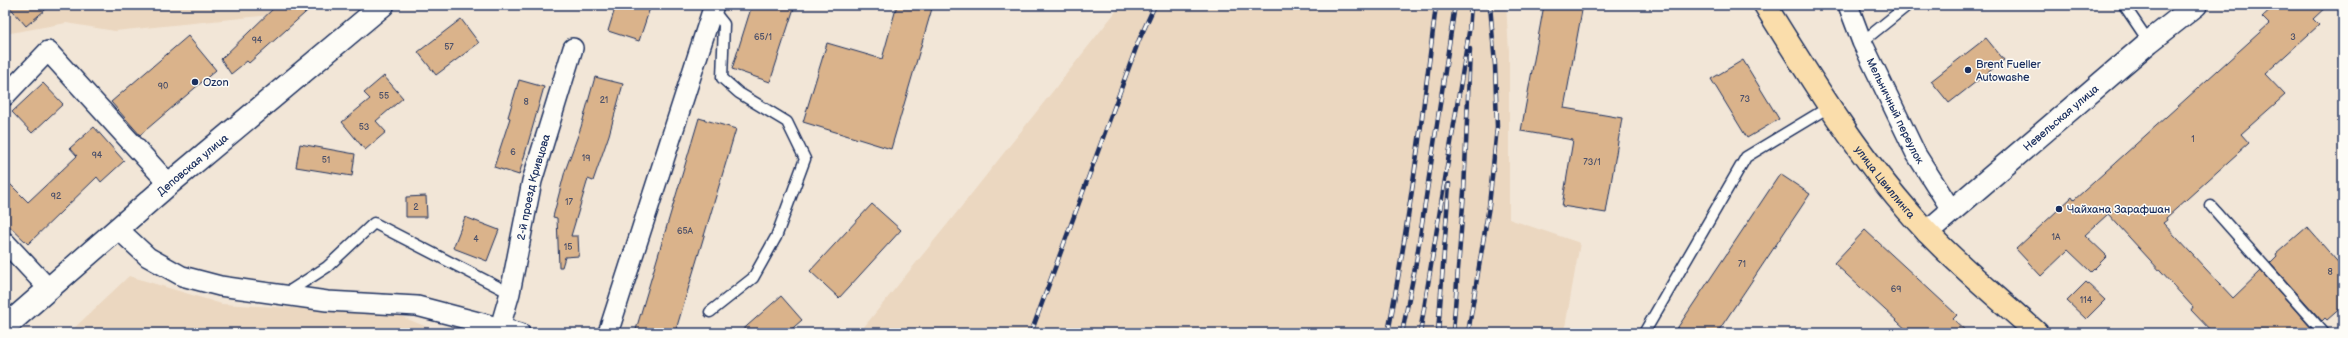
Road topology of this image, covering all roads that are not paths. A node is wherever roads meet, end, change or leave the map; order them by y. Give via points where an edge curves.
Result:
1 (383, 5) edge
2 (1765, 5) edge
3 (1848, 5) edge
4 (1908, 5) edge
5 (2124, 5) edge
6 (2194, 6) edge
7 (713, 7) edge
8 (1862, 42) junction
9 (2149, 42) junction
10 (573, 48) dead end
11 (5, 96) edge
12 (1829, 107) junction
13 (169, 184) junction
14 (2211, 206) dead end
15 (1952, 211) junction
16 (118, 229) junction
17 (1927, 232) junction
18 (5, 242) edge
19 (49, 289) junction
20 (510, 293) junction
21 (285, 294) junction
22 (710, 312) dead end
23 (5, 327) edge
24 (500, 327) junction
25 (520, 333) edge
26 (608, 333) edge
27 (1644, 333) edge
28 (2037, 333) edge
29 (2324, 333) edge

1 - 13 street, Деповская улица
2 - 12 main road, улица Цвиллинга
3 - 8 street, Мельничный переулок
4 - 8 lane
5 - 9 lane
6 - 9 street, Невельская улица
7 - 22 lane via 724,24 722,78 740,93 787,122 805,159 776,237 753,278
7 - 26 street
8 - 15 street, Мельничный переулок via 1916,154
9 - 15 street, Невельская улица
10 - 20 street, 2-й проезд Кривцова via 532,181
11 - 13 street via 48,51
12 - 17 main road, улица Цвиллинга via 1859,150
12 - 27 lane via 1746,157
13 - 16 street, Деповская улица
14 - 29 lane
15 - 17 street, Невельская улица
16 - 19 street, Деповская улица
16 - 21 street via 148,257 182,276 220,286
17 - 28 main road, улица Цвиллинга
18 - 19 street
19 - 23 street, Деповская улица
20 - 21 lane via 374,223 327,267
20 - 24 street, 2-й проезд Кривцова
21 - 24 street via 327,301 417,306
24 - 25 street

